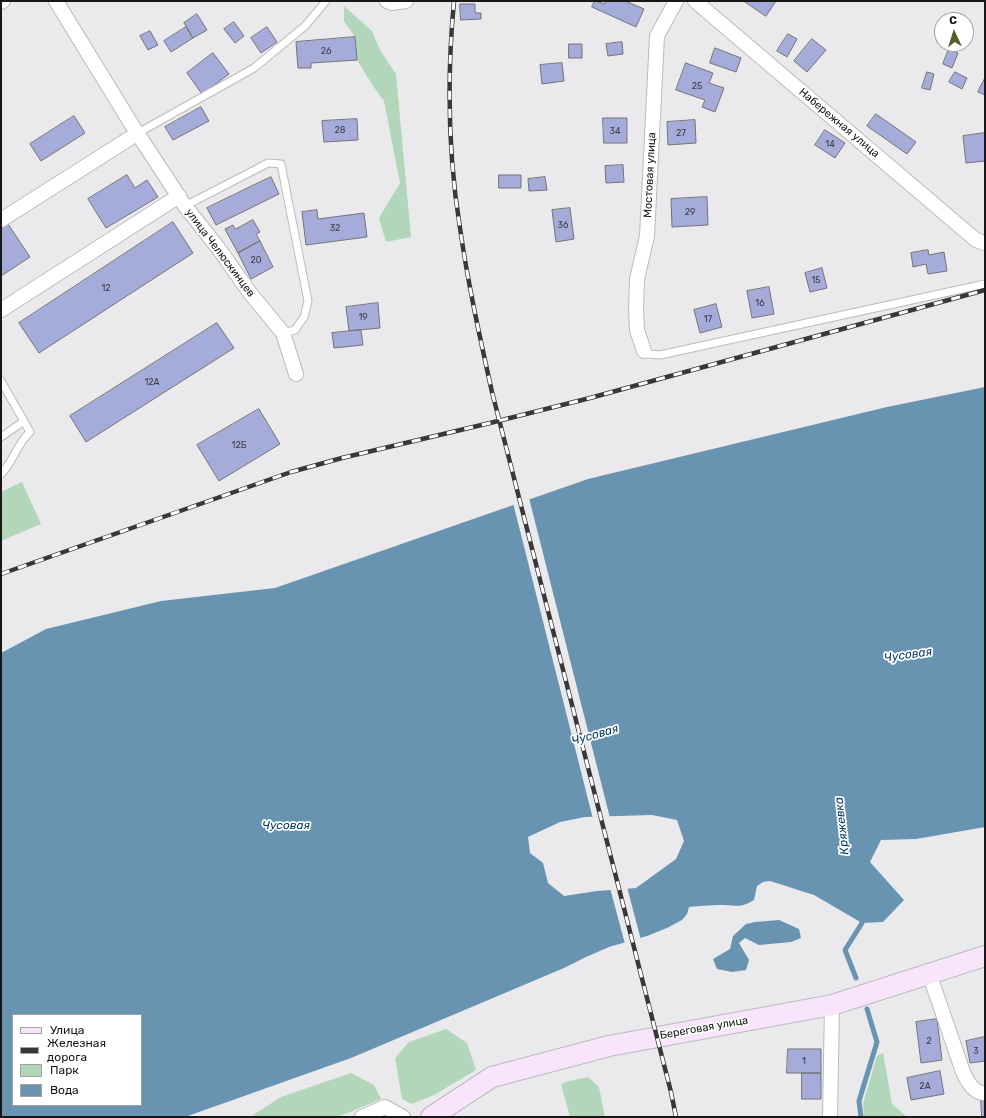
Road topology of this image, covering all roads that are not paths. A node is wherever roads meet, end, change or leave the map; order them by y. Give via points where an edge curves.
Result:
1 (56, 1) edge
2 (326, 1) edge
3 (387, 1) edge
4 (406, 1) edge
5 (676, 1) edge
6 (695, 1) edge
7 (138, 133) junction
8 (182, 201) junction
9 (1, 220) edge
10 (985, 243) edge
11 (985, 284) edge
12 (1, 310) edge
13 (283, 333) junction
14 (644, 351) joint
15 (296, 374) dead end
16 (1, 381) edge
17 (24, 421) junction
18 (1, 437) edge
19 (1, 474) edge
20 (985, 956) edge
21 (929, 973) junction
22 (832, 1005) junction
23 (985, 1093) edge
24 (362, 1117) edge
25 (402, 1117) edge
26 (431, 1117) edge
27 (830, 1117) edge

1 - 7 street, улица Челюскинцев
2 - 7 lane via 305,26 254,68
3 - 4 street
5 - 14 street, Мостовая улица via 657,36 647,236 637,279 637,330
6 - 10 street, Набережная улица via 976,240
7 - 8 street, улица Челюскинцев
7 - 9 street
8 - 12 street
8 - 13 street, улица Челюскинцев
8 - 13 lane via 268,163 281,164 308,301 304,317 295,330
11 - 14 lane via 660,355
13 - 15 street, улица Челюскинцев
16 - 17 lane
17 - 18 lane
17 - 19 lane via 30,432 23,438
20 - 21 street, Береговая улица
21 - 22 street, Береговая улица
21 - 23 street via 963,1072 970,1086
22 - 26 street, Береговая улица via 609,1046 492,1077
22 - 27 street
24 - 25 street via 385,1108

